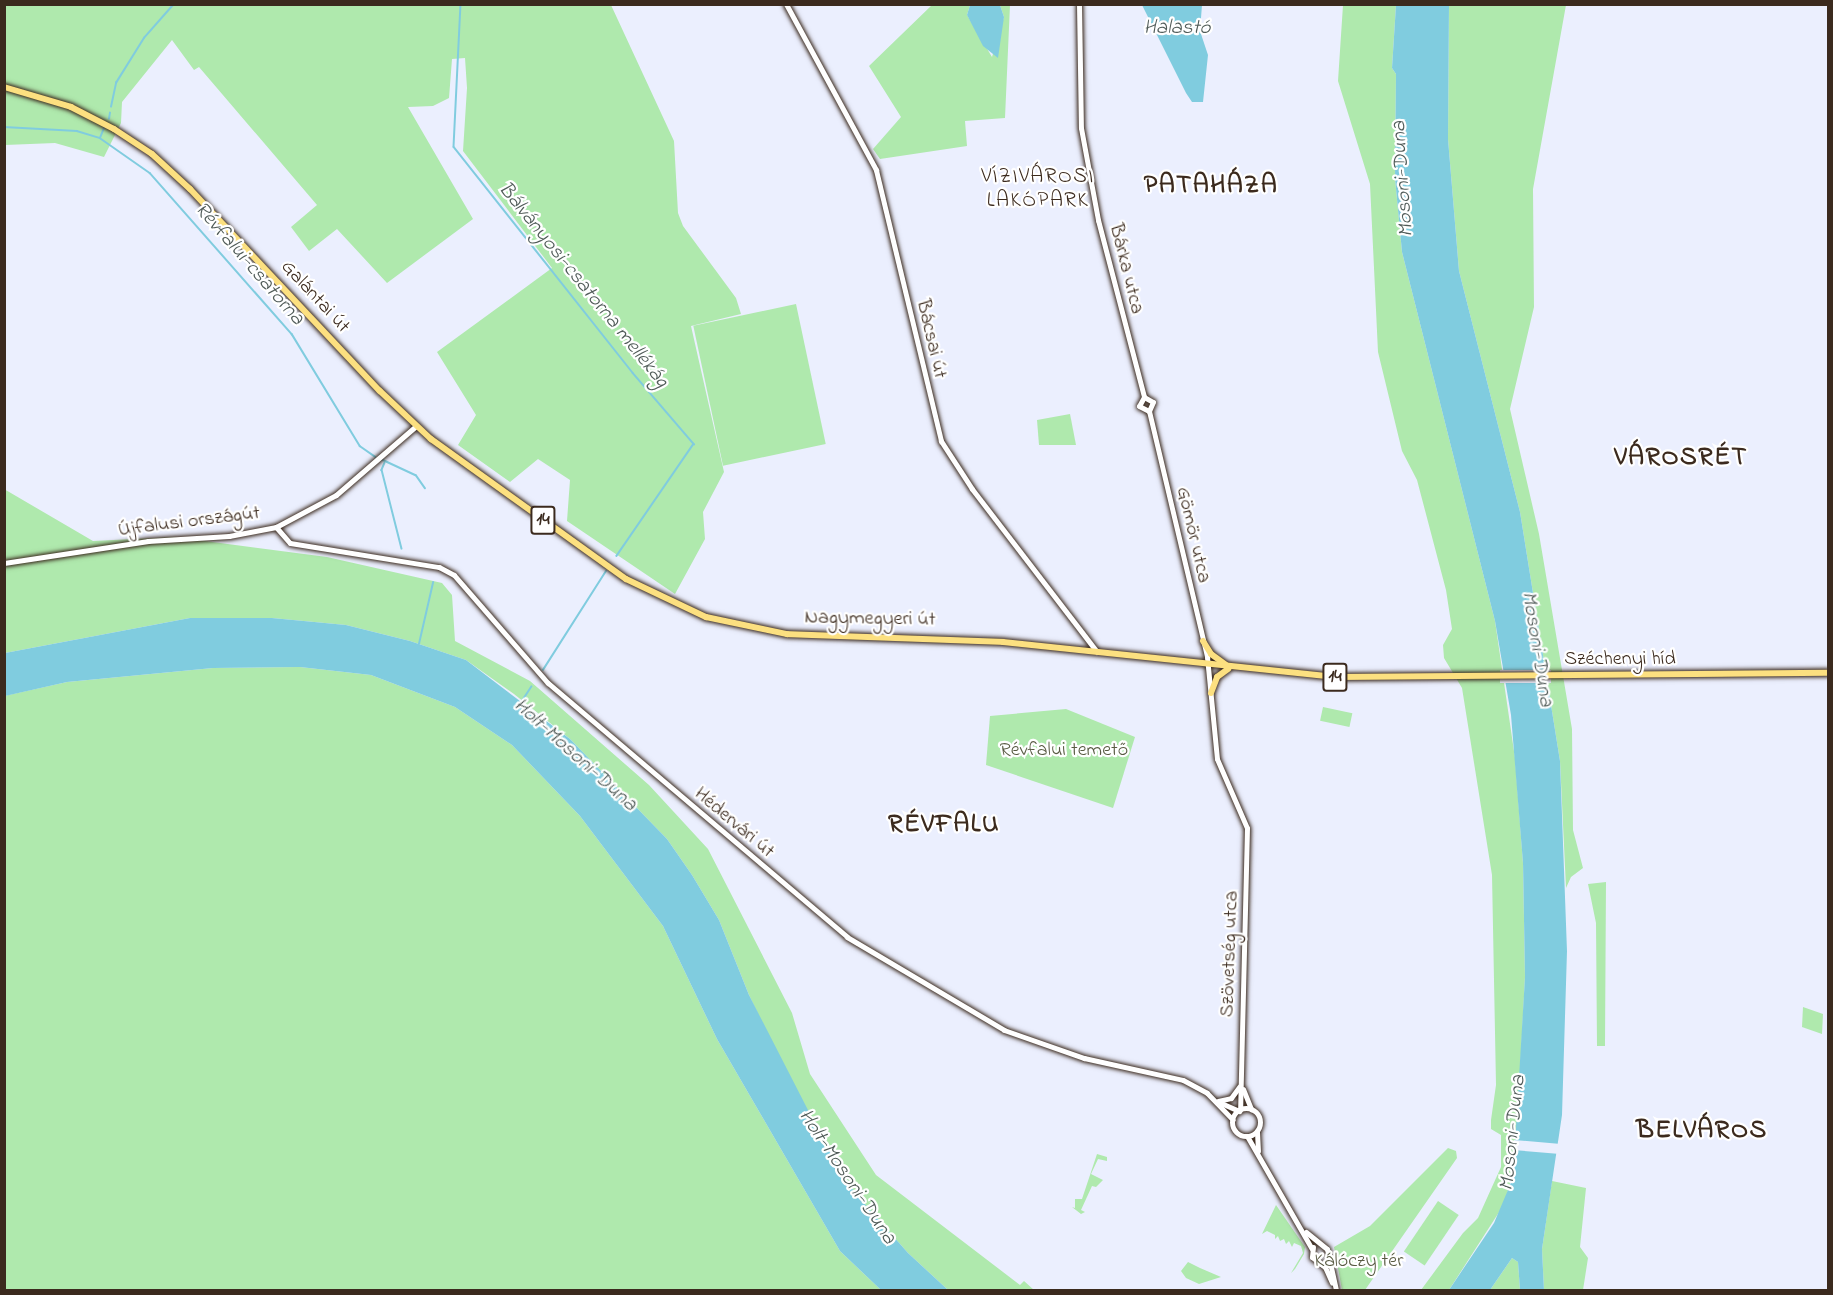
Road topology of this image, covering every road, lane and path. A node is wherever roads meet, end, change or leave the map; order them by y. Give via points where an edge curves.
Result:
1 (786, 4) edge
2 (1079, 4) edge
3 (4, 87) edge
4 (1144, 397) junction
5 (1149, 411) junction
6 (416, 426) junction
7 (276, 527) junction
8 (4, 562) edge
9 (1203, 641) junction
10 (1097, 653) junction
11 (1208, 665) junction
12 (1232, 668) junction
13 (1828, 673) edge
14 (1382, 678) joint
15 (1210, 693) junction
16 (1247, 828) joint
17 (1240, 1084) junction
18 (1217, 1100) junction
19 (1251, 1109) junction
20 (1239, 1110) junction
21 (1233, 1120) junction
22 (1257, 1132) junction
23 (1247, 1136) junction
24 (1259, 1154) junction
25 (1297, 1224) junction
26 (1320, 1244) junction
27 (1312, 1249) junction
28 (1328, 1254) junction
29 (1318, 1261) junction

1 - 10 street, Bácsai út via 876,170 941,441 1031,569
2 - 4 street, Bárka utca via 1081,128 1098,220
3 - 6 main road, Galántai út / 14 via 71,107 152,154 202,200
4 - 5 street via 1153,402
4 - 5 street via 1139,406
5 - 9 street, Gömör utca
6 - 7 street, Újfalusi országút via 320,507
6 - 10 main road, Nagymegyeri út / 14 via 626,579 706,617 787,634 964,639
7 - 8 street, Újfalusi országút
7 - 18 street, Hédervári út via 290,543 439,567 454,574 549,683 856,943 1004,1030 1084,1058 1183,1080
9 - 11 street, Gömör utca
9 - 12 main road via 1211,654
10 - 11 main road, Nagymegyeri út / 14
11 - 12 main road, Nagymegyeri út / 14
11 - 15 street, Gömör utca
12 - 14 main road, Nagymegyeri út / 14
12 - 15 main road via 1216,677
13 - 14 main road, Széchenyi híd / 14
15 - 16 street, Gömör utca via 1219,768
16 - 17 street, Szövetség utca
17 - 18 street via 1231,1098
17 - 19 street, Szövetség utca
17 - 20 street, Szövetség utca
18 - 20 street, Hédervári út
18 - 21 street, Hédervári út
19 - 20 street
19 - 22 street via 1259,1118
20 - 21 street
21 - 23 street via 1235,1131
22 - 23 street
22 - 24 street
23 - 24 street
24 - 25 street
25 - 26 street
25 - 27 street
26 - 27 street
26 - 28 street
27 - 29 street via 1312,1257
28 - 29 street
28 - 29 street via 1336,1290

